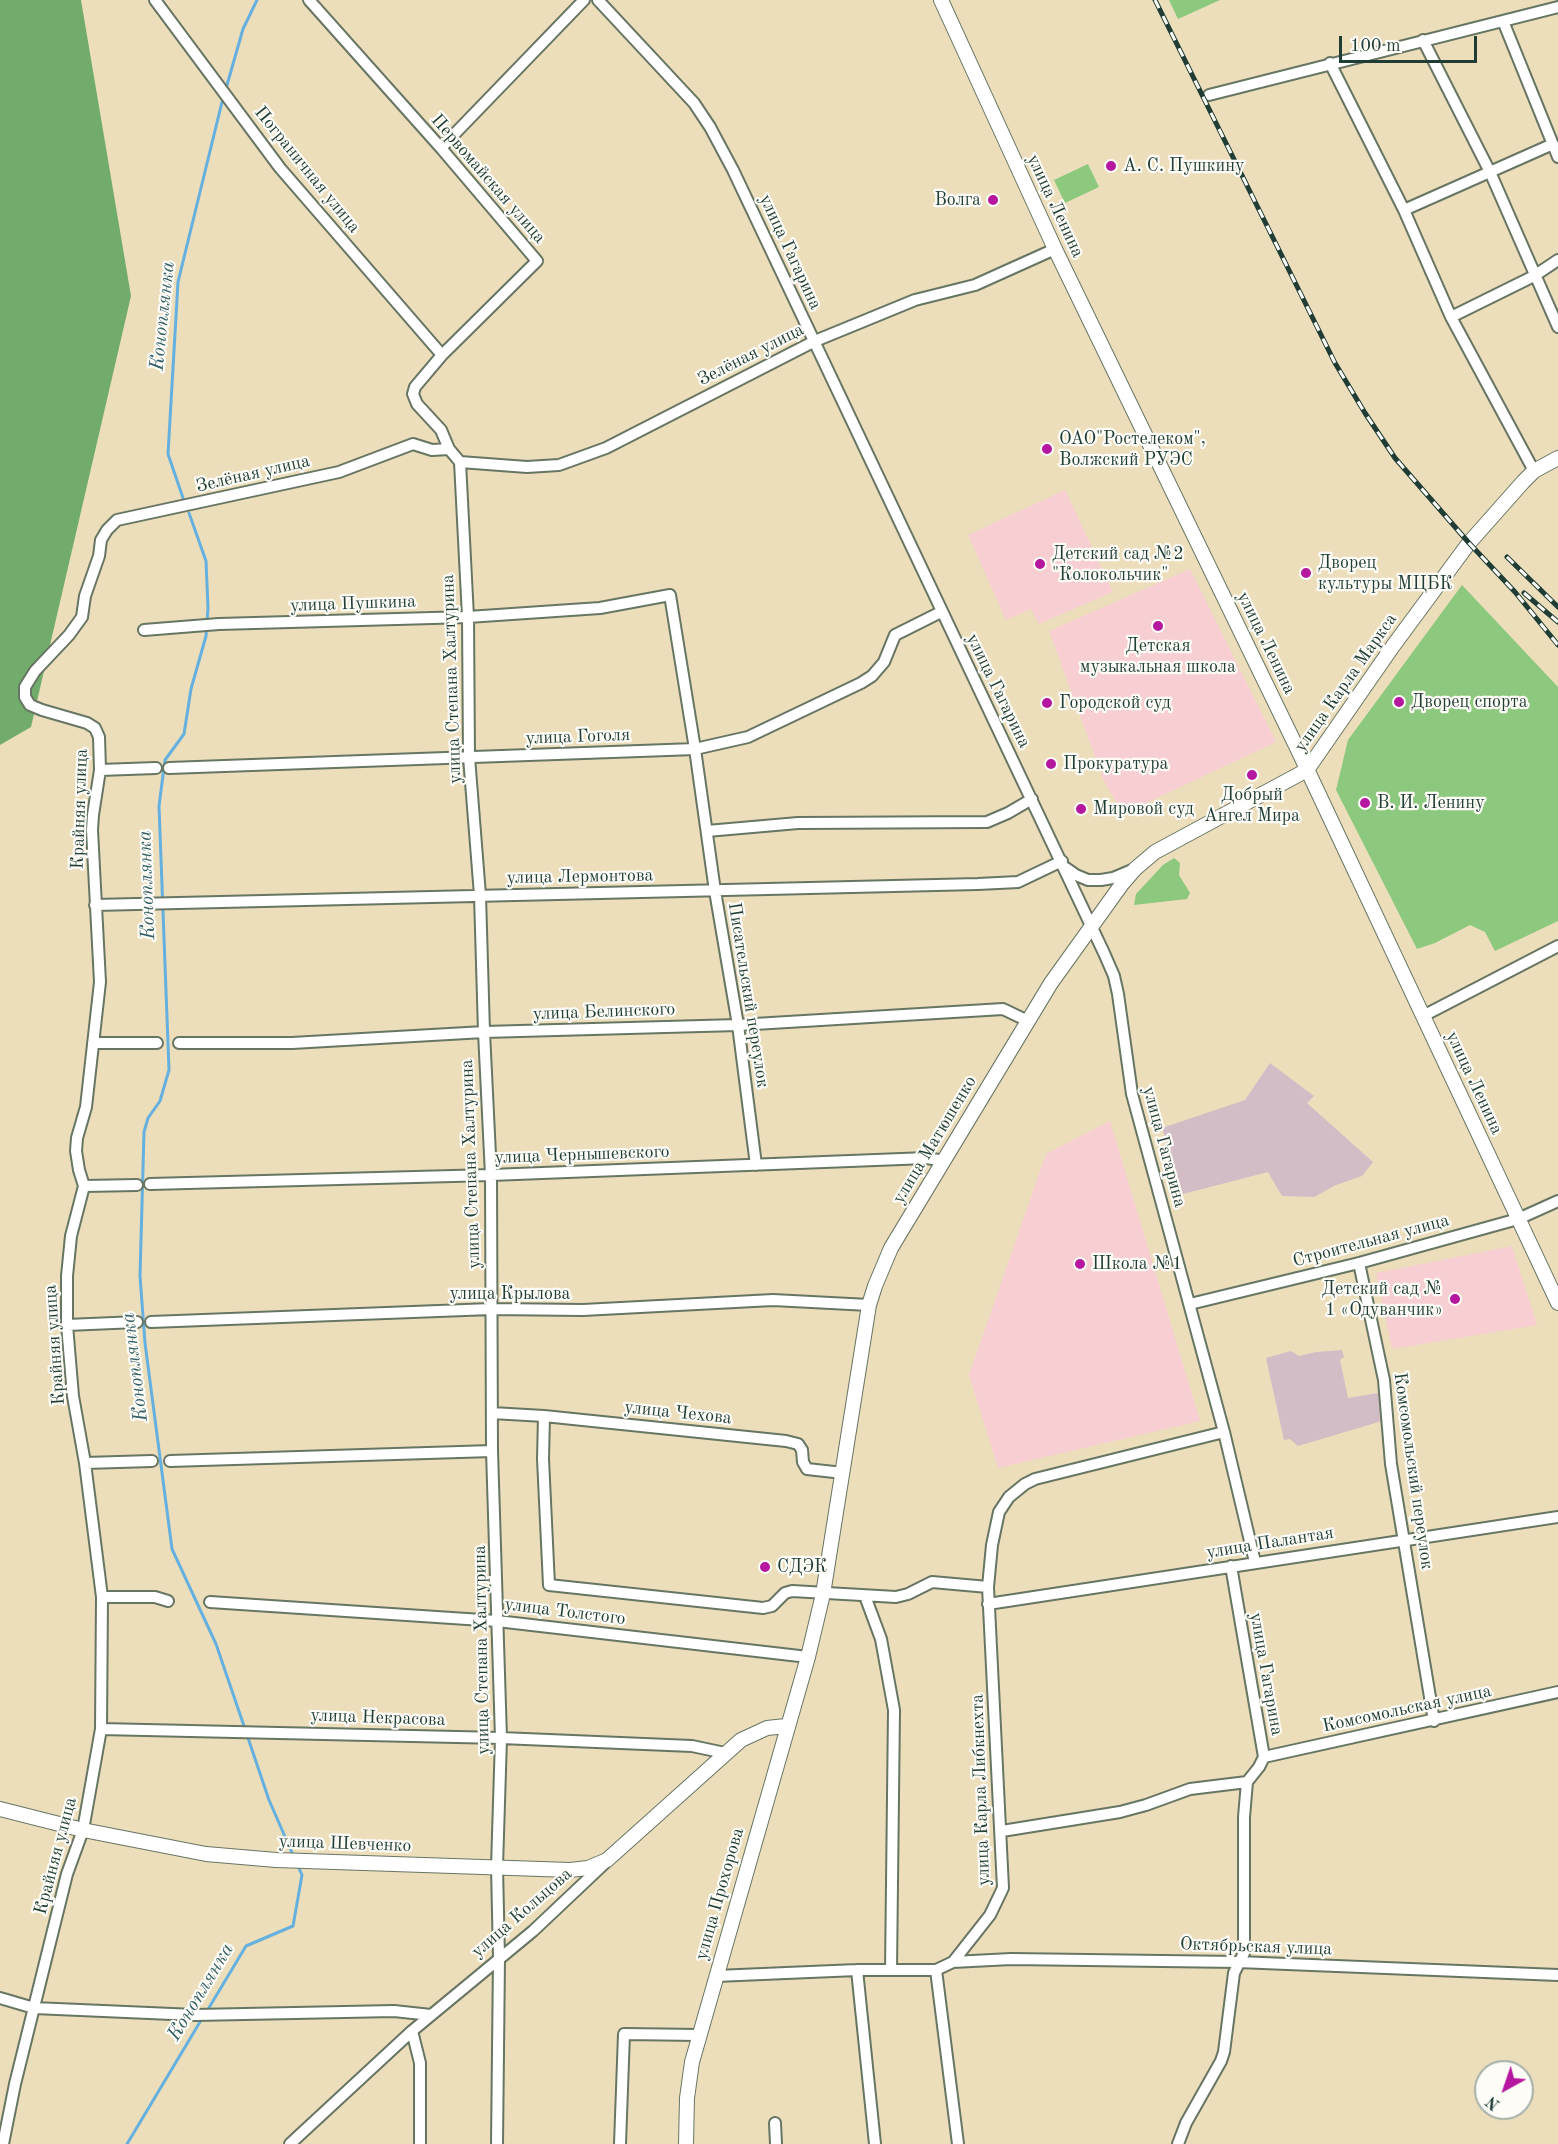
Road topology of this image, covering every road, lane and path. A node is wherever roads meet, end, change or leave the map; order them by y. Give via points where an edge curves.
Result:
1 (154, 0) edge
2 (309, 0) edge
3 (584, 0) edge
4 (598, 0) edge
5 (941, 0) edge
6 (1558, 7) edge
7 (1503, 21) junction
8 (1423, 40) junction
9 (1330, 63) junction
10 (1209, 95) dead end
11 (1553, 144) junction
12 (441, 148) junction
13 (1558, 157) edge
14 (1490, 172) junction
15 (1404, 210) junction
16 (1055, 249) junction
17 (1558, 260) edge
18 (1534, 276) junction
19 (1451, 317) junction
20 (1558, 327) edge
21 (814, 341) junction
22 (442, 355) junction
23 (449, 449) junction
24 (1558, 458) edge
25 (460, 462) junction
26 (1534, 471) junction
27 (95, 571) joint
28 (670, 595) joint
29 (941, 612) junction
30 (468, 617) junction
31 (144, 630) dead end
32 (695, 749) junction
33 (469, 757) junction
34 (156, 768) dead end
35 (169, 768) dead end
36 (100, 770) junction
37 (1307, 770) junction
38 (1032, 799) junction
39 (707, 831) junction
40 (1063, 864) junction
41 (1135, 869) junction
42 (716, 891) junction
43 (480, 895) junction
44 (95, 905) junction
45 (1091, 925) junction
46 (1558, 946) edge
47 (1423, 1016) junction
48 (1028, 1021) junction
49 (738, 1024) junction
50 (484, 1032) junction
51 (93, 1043) junction
52 (157, 1043) dead end
53 (179, 1043) dead end
54 (944, 1161) junction
55 (756, 1165) junction
56 (491, 1175) junction
57 (150, 1184) dead end
58 (137, 1185) dead end
59 (84, 1186) junction
60 (1558, 1201) edge
61 (1518, 1219) junction
62 (1359, 1263) junction
63 (1558, 1303) edge
64 (1190, 1304) junction
65 (869, 1305) junction
66 (491, 1309) junction
67 (137, 1322) dead end
68 (151, 1322) dead end
69 (67, 1325) junction
70 (492, 1413) junction
71 (544, 1416) junction
72 (1224, 1432) junction
73 (492, 1450) junction
74 (152, 1461) dead end
75 (170, 1461) dead end
76 (85, 1463) junction
77 (843, 1473) junction
78 (1558, 1517) edge
79 (1405, 1539) junction
80 (1255, 1562) junction
81 (1231, 1566) junction
82 (988, 1587) junction
83 (823, 1594) junction
84 (865, 1596) junction
85 (102, 1597) junction
86 (168, 1601) dead end
87 (210, 1602) dead end
88 (988, 1604) junction
89 (497, 1621) junction
90 (808, 1657) junction
91 (1558, 1692) edge
92 (1434, 1721) junction
93 (786, 1726) junction
94 (101, 1729) junction
95 (501, 1738) junction
96 (726, 1753) junction
97 (1264, 1757) junction
98 (1247, 1782) junction
99 (0, 1809) edge
100 (83, 1830) junction
101 (1002, 1831) junction
102 (607, 1860) junction
103 (497, 1866) junction
104 (499, 1958) junction
105 (953, 1962) junction
106 (1238, 1962) junction
107 (857, 1970) junction
108 (891, 1970) junction
109 (936, 1970) junction
110 (1558, 1975) edge
111 (716, 1976) junction
112 (0, 1998) edge
113 (34, 2008) junction
114 (431, 2015) junction
115 (412, 2031) junction
116 (699, 2035) junction
117 (775, 2123) dead end
118 (3, 2144) edge
119 (290, 2144) edge
120 (420, 2144) edge
121 (497, 2144) edge
122 (620, 2144) edge
123 (686, 2144) edge
124 (776, 2144) edge
125 (875, 2144) edge
126 (958, 2144) edge
127 (1178, 2144) edge

1 - 22 street, Пограничная улица via 280,168
2 - 12 street, Первомайская улица
3 - 12 street
4 - 21 street, улица Гагарина via 694,103 710,127
5 - 16 main road, улица Ленина
6 - 7 street
7 - 8 street
7 - 11 street
8 - 9 street
8 - 14 street
9 - 10 street
9 - 15 street
11 - 13 street
11 - 14 street
12 - 22 street, Первомайская улица via 537,261
14 - 15 street
14 - 18 street
15 - 19 street
16 - 21 street, Зелёная улица via 975,285 915,300
16 - 37 main road, улица Ленина
17 - 18 street
18 - 19 street
18 - 20 street
19 - 26 street
21 - 25 street, Зелёная улица via 606,448 559,465
21 - 29 street, улица Гагарина
22 - 23 street, Первомайская улица via 413,394 441,430
23 - 25 street, Первомайская улица
23 - 27 street, Зелёная улица via 432,450 413,444 339,472 117,520 101,540
24 - 26 main road, улица Карла Маркса
25 - 30 street, улица Степана Халтурина
26 - 37 main road, улица Карла Маркса via 1469,543
27 - 36 street, Крайняя улица via 82,617 35,671 25,697 30,705 95,728 99,736
28 - 30 street, улица Пушкина via 600,608
28 - 32 street, Писательский переулок
29 - 32 street, улица Гоголя via 895,636 884,663 861,683 748,737
29 - 38 street, улица Гагарина
30 - 31 street, улица Пушкина
30 - 33 street, улица Степана Халтурина
32 - 33 street, улица Гоголя
32 - 39 street, Писательский переулок
33 - 35 street, улица Гоголя
33 - 43 street, улица Степана Халтурина
34 - 36 street
36 - 44 street, Крайняя улица via 93,815
37 - 41 main road, улица Матюшенко via 1172,842
37 - 47 main road, улица Ленина
38 - 39 street via 987,822 798,823
38 - 40 street, улица Гагарина
39 - 42 street, Писательский переулок
40 - 41 street via 1088,880 1113,878
40 - 42 street, улица Лермонтова via 1018,882
40 - 45 street, улица Гагарина
41 - 45 main road, улица Матюшенко
42 - 43 street, улица Лермонтова
42 - 49 street, Писательский переулок
43 - 44 street, улица Лермонтова
43 - 50 street, улица Степана Халтурина
44 - 51 street, Крайняя улица via 100,982
45 - 48 main road, улица Матюшенко
45 - 64 street, улица Гагарина via 1114,976 1132,1094
46 - 47 street
47 - 61 main road, улица Ленина
48 - 49 street, улица Белинского via 1003,1009
48 - 54 main road, улица Матюшенко
49 - 50 street, улица Белинского
49 - 55 street, Писательский переулок
50 - 53 street, улица Белинского via 291,1043
50 - 56 street, улица Степана Халтурина
51 - 52 street
51 - 59 street, Крайняя улица via 86,1107 77,1138
54 - 55 street, улица Чернышевского via 927,1158
54 - 65 main road, улица Матюшенко via 891,1248
55 - 56 street, улица Чернышевского
56 - 57 street, улица Чернышевского
56 - 66 street, улица Степана Халтурина
58 - 59 street
59 - 69 street, Крайняя улица via 71,1236
60 - 61 street, Строительная улица
61 - 62 street, Строительная улица
61 - 63 main road, улица Ленина
62 - 64 street, Строительная улица
62 - 79 street, Комсомольский переулок via 1384,1380 1391,1464
64 - 72 street, улица Гагарина
65 - 66 street, улица Крылова via 773,1300 583,1310
65 - 77 main road, улица Матюшенко
66 - 68 street, улица Крылова
66 - 70 street, улица Степана Халтурина
67 - 69 street
69 - 76 street, Крайняя улица via 73,1396
70 - 71 street, улица Чехова
70 - 73 street, улица Степана Халтурина
71 - 77 street, улица Чехова via 786,1441 798,1444 807,1469
71 - 83 street via 549,1585 763,1608 792,1591
72 - 80 street, улица Гагарина
72 - 82 street via 1025,1484 999,1512
73 - 75 street
73 - 89 street, улица Степана Халтурина
74 - 76 street
76 - 85 street, Крайняя улица
77 - 83 main road, улица Матюшенко
78 - 79 street, улица Палантая
79 - 80 street, улица Палантая
79 - 92 street, Комсомольский переулок
80 - 81 street, улица Палантая
81 - 88 street, улица Палантая
81 - 97 street, улица Гагарина
82 - 84 street via 933,1582 896,1597
82 - 88 street, улица Карла Либкнехта
83 - 84 street
83 - 90 main road, улица Матюшенко
84 - 108 street via 881,1639 894,1710
85 - 86 street via 155,1597
85 - 94 street, Крайняя улица
87 - 89 street, улица Толстого
88 - 101 street, улица Карла Либкнехта
89 - 90 street, улица Толстого
89 - 95 street, улица Степана Халтурина
90 - 93 main road, улица Прохорова
91 - 92 street, Комсомольская улица
92 - 97 street, Комсомольская улица
93 - 96 main road, улица Кольцова via 755,1732
93 - 111 main road, улица Прохорова
94 - 95 street, улица Некрасова
94 - 100 street, Крайняя улица
95 - 96 street, улица Некрасова via 692,1746
95 - 103 street, улица Степана Халтурина
96 - 102 main road, улица Кольцова
97 - 98 street, улица Гагарина
98 - 101 street via 1190,1789 1120,1812
98 - 106 street, улица Гагарина via 1244,1953
99 - 100 main road, улица Шевченко
100 - 103 main road, улица Шевченко via 206,1854 276,1860
100 - 113 street, Крайняя улица via 67,1874
101 - 105 street, улица Карла Либкнехта via 1004,1888 990,1915
102 - 103 main road, улица Шевченко via 570,1870
102 - 104 street, улица Кольцова
103 - 104 street, улица Степана Халтурина
104 - 114 street, улица Кольцова
104 - 121 street, улица Степана Халтурина
105 - 106 street, Октябрьская улица
105 - 109 street, улица Карла Либкнехта
106 - 110 street, Октябрьская улица
106 - 127 street, улица Гагарина via 1224,2052
107 - 108 street
107 - 111 street
107 - 125 street
108 - 109 street
109 - 126 street
111 - 116 main road, улица Прохорова
112 - 113 street
113 - 114 street via 211,2016 394,2011
113 - 118 street, Крайняя улица
114 - 115 street, улица Кольцова
115 - 119 street, улица Кольцова
115 - 120 street via 420,2063
116 - 122 street via 624,2034
116 - 123 main road, улица Прохорова via 687,2097
117 - 124 street

